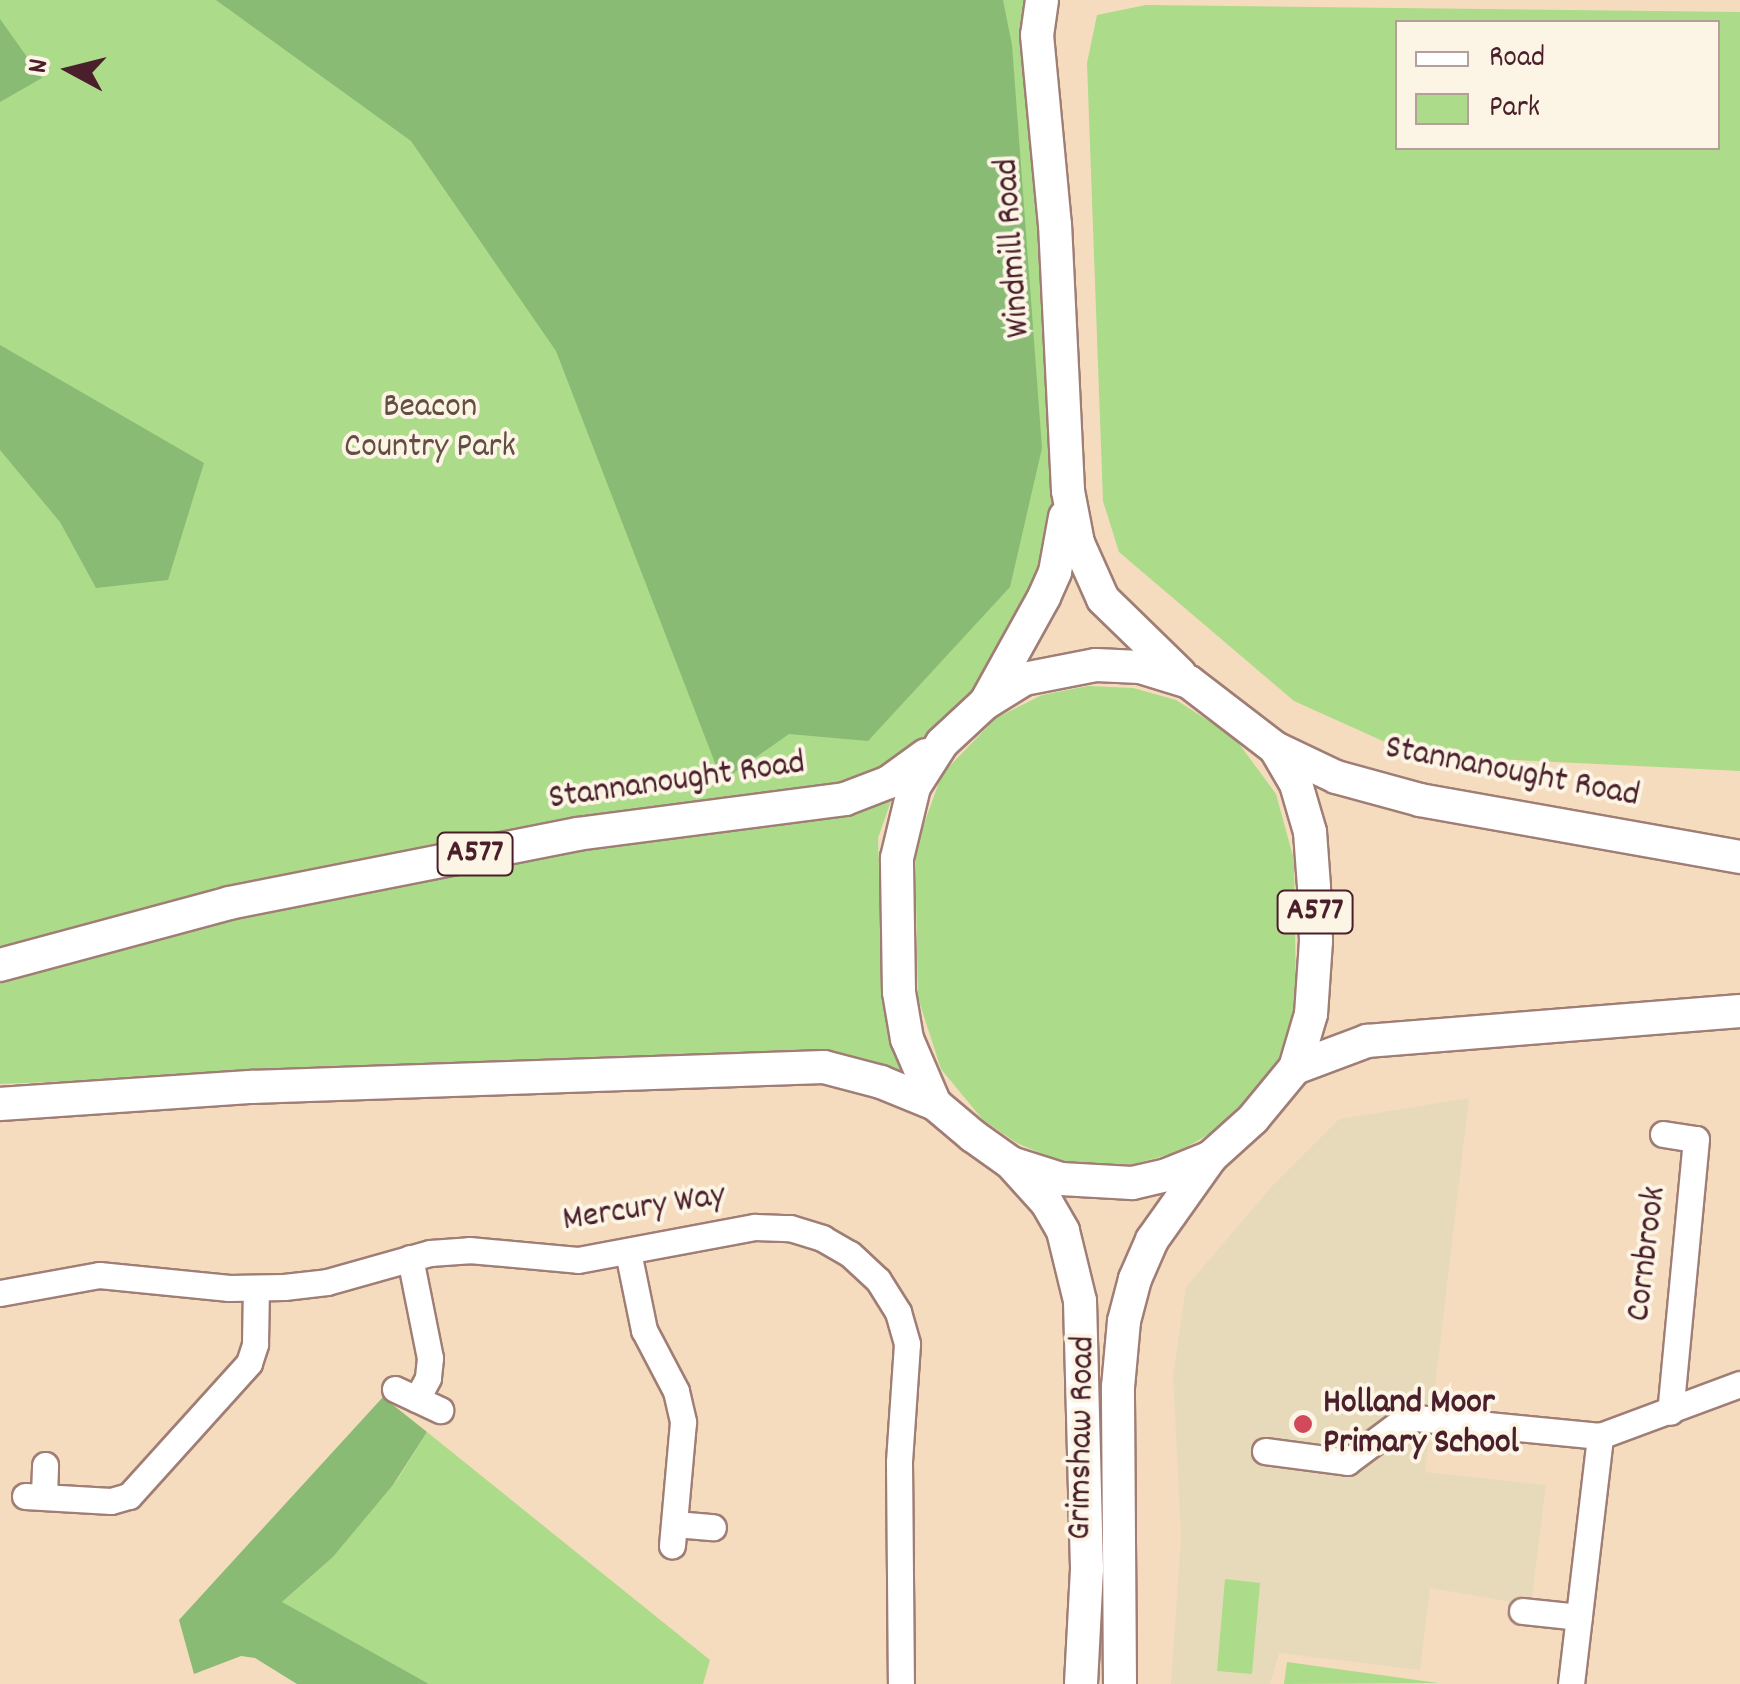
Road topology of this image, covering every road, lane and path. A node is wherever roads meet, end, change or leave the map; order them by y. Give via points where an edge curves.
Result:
1 (1042, 0) edge
2 (1068, 491) junction
3 (1189, 682) junction
4 (984, 704) junction
5 (942, 743) junction
6 (1275, 748) junction
7 (1740, 858) edge
8 (0, 964) edge
9 (1740, 1011) edge
10 (1295, 1068) junction
11 (0, 1104) edge
12 (935, 1104) junction
13 (1662, 1134) dead end
14 (1211, 1157) junction
15 (1010, 1163) junction
16 (628, 1252) junction
17 (410, 1258) junction
18 (256, 1288) junction
19 (0, 1293) edge
20 (1740, 1384) edge
21 (417, 1400) dead end
22 (1670, 1412) junction
23 (1600, 1436) junction
24 (1264, 1452) dead end
25 (44, 1465) dead end
26 (714, 1528) dead end
27 (1522, 1610) dead end
28 (1579, 1617) junction
29 (900, 1684) edge
30 (1081, 1684) edge
31 (1123, 1684) edge
32 (1571, 1684) edge

1 - 2 main road, Windmill Road / A577 via 1037,35 1055,224
2 - 3 main road, Windmill Road / A577 via 1092,582 1118,618
2 - 4 main road, Windmill Road / A577 via 1054,572
3 - 4 main road, A577 via 1140,667 1096,665 1024,678
3 - 6 main road, A577
4 - 5 main road, A577
5 - 8 main road, Stannanought Road / A577 via 889,782 845,799 577,834 229,903
5 - 12 main road, A577 via 914,787 897,858 899,992 908,1039
6 - 7 main road, Stannanought Road / A577 via 1336,777 1420,800
6 - 10 main road, A577 via 1296,784 1310,832 1314,887 1311,1014
9 - 10 main road via 1367,1041
10 - 14 main road, A577 via 1253,1120
11 - 12 main road, A577 via 251,1087 824,1067
12 - 15 main road, A577
13 - 22 street, Cornbrook via 1696,1139
14 - 15 main road, A577 via 1132,1183 1061,1179
14 - 31 main road, Grimshaw Road via 1152,1240 1124,1321 1118,1386
15 - 30 main road, Grimshaw Road via 1064,1231 1080,1301 1088,1569
16 - 17 street, Mercury Way via 568,1260 469,1250
16 - 26 street via 644,1330 680,1406 684,1439 674,1535
16 - 29 street, Mercury Way via 738,1228 790,1228 850,1254 890,1297 908,1360 899,1462
17 - 18 street, Mercury Way via 326,1282
17 - 21 street via 430,1358
18 - 19 street, Mercury Way via 99,1276
18 - 25 street via 249,1363 129,1496 35,1496
20 - 22 street
22 - 23 street
23 - 24 street via 1416,1418 1348,1462
23 - 28 street
27 - 28 street
28 - 32 street

